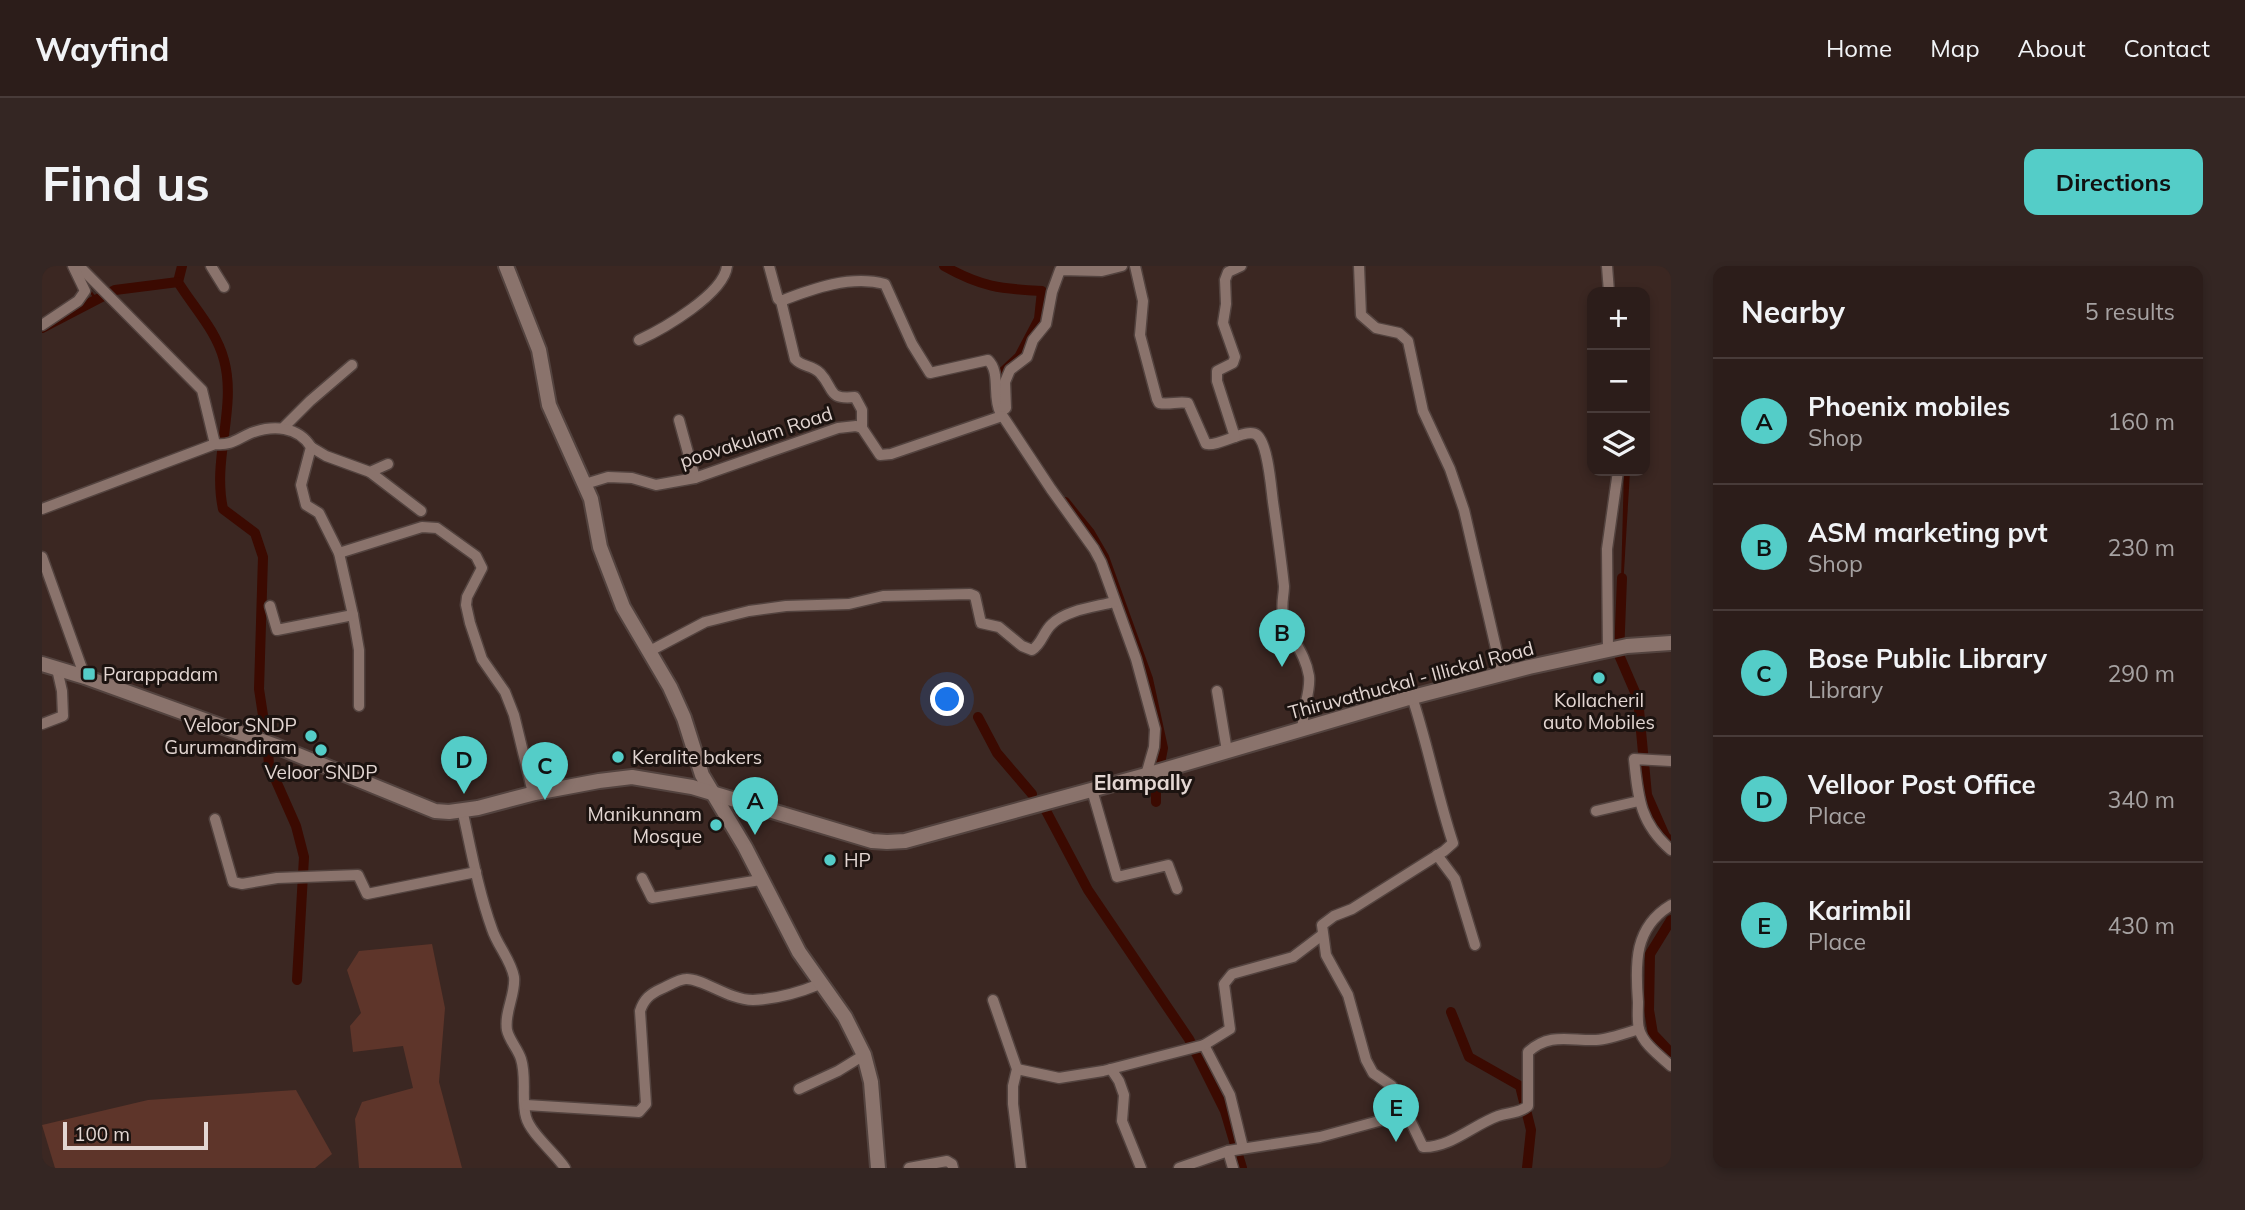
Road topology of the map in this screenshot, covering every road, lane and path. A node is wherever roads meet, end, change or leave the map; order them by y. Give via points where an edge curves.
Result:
1 (73, 266) edge
2 (79, 266) edge
3 (211, 266) edge
4 (506, 266) edge
5 (727, 266) edge
6 (769, 266) edge
7 (1122, 266) edge
8 (1135, 266) edge
9 (1241, 266) edge
10 (1359, 266) edge
11 (1608, 266) edge
12 (224, 286) dead end
13 (1609, 287) edge
14 (781, 301) junction
15 (42, 325) edge
16 (639, 340) dead end
17 (352, 365) dead end
18 (1003, 412) junction
19 (679, 420) dead end
20 (284, 427) junction
21 (862, 428) junction
22 (1235, 437) junction
23 (220, 445) junction
24 (311, 447) junction
25 (388, 464) dead end
26 (370, 472) junction
27 (1617, 476) edge
28 (695, 478) junction
29 (585, 484) junction
30 (42, 509) edge
31 (421, 510) dead end
32 (339, 553) junction
33 (42, 557) edge
34 (1114, 602) junction
35 (270, 606) dead end
36 (354, 615) junction
37 (1671, 643) edge
38 (1616, 648) junction
39 (648, 652) junction
40 (42, 664) edge
41 (57, 669) junction
42 (1502, 674) junction
43 (85, 677) junction
44 (1217, 691) dead end
45 (1412, 697) junction
46 (359, 706) dead end
47 (42, 724) edge
48 (1303, 729) junction
49 (1227, 751) junction
50 (1671, 761) edge
51 (1155, 772) junction
52 (1092, 790) junction
53 (533, 793) junction
54 (713, 793) junction
55 (1640, 801) junction
56 (462, 809) junction
57 (1596, 811) dead end
58 (215, 819) dead end
59 (1671, 850) edge
60 (1437, 855) junction
61 (476, 872) junction
62 (642, 878) dead end
63 (760, 880) junction
64 (1177, 888) dead end
65 (1671, 905) edge
66 (1322, 935) junction
67 (1475, 945) dead end
68 (820, 984) junction
69 (993, 1000) dead end
70 (1639, 1029) junction
71 (1196, 1047) junction
72 (864, 1055) junction
73 (1671, 1066) edge
74 (1017, 1069) junction
75 (1111, 1069) junction
76 (799, 1089) dead end
77 (526, 1105) junction
78 (1401, 1115) junction
79 (1243, 1148) junction
80 (1228, 1152) junction
81 (565, 1168) edge
82 (878, 1168) edge
83 (909, 1168) edge
84 (953, 1168) edge
85 (1021, 1168) edge
86 (1141, 1168) edge
87 (1179, 1168) edge
88 (1233, 1168) edge

1 - 15 street via 85,290 78,301
2 - 23 street via 202,390
3 - 12 street
4 - 29 main road via 539,350 550,405
5 - 16 street via 715,287 684,316
6 - 14 street
7 - 18 street via 1102,271 1060,270 1046,324 1027,357 1010,370 1005,382
8 - 22 street via 1143,301 1140,335 1157,399 1168,405 1188,403 1206,444
9 - 22 street via 1228,272 1225,280 1223,323 1235,357 1233,363 1217,371
10 - 42 street via 1361,315 1376,328 1399,333 1408,341 1423,411 1464,510
11 - 13 street
14 - 18 street via 832,284 866,279 885,284 930,373 988,360 995,367 996,404
14 - 21 street via 795,359 819,373 831,393 855,397 862,410
17 - 20 street
18 - 21 street, poovakulam Road via 891,454 880,455
18 - 34 street via 1094,549
19 - 28 street
20 - 23 street via 253,432
20 - 24 street
21 - 28 street, poovakulam Road via 838,428
22 - 48 street via 1258,436 1270,476 1283,614 1304,654 1309,681 1301,716
23 - 30 street
24 - 26 street
24 - 32 street via 301,485 306,505 319,513
25 - 26 street
26 - 31 street
27 - 38 street via 1607,549
28 - 29 street, poovakulam Road via 656,485 607,477
29 - 39 main road via 600,547 623,607
32 - 36 street
32 - 53 street via 422,527 437,528 476,556 482,568 467,597 470,623 482,660 505,691 514,715
33 - 43 street
34 - 39 street via 1062,617 1032,650 999,627 981,623 975,596 970,594 883,596 849,604 750,611 705,622
34 - 51 street via 1155,729
35 - 36 street via 278,630
36 - 46 street
37 - 38 main road, Thiruvathuckal - Illickal Road
38 - 42 main road, Thiruvathuckal - Illickal Road
39 - 54 main road via 670,687
40 - 41 main road, Thiruvathuckal - Illickal Road
41 - 43 main road, Thiruvathuckal - Illickal Road
41 - 47 street via 63,716
42 - 45 main road, Thiruvathuckal - Illickal Road
43 - 56 main road, Thiruvathuckal - Illickal Road via 343,771 425,808
44 - 49 street
45 - 48 main road, Thiruvathuckal - Illickal Road
45 - 60 street via 1453,843
48 - 49 main road, Thiruvathuckal - Illickal Road
49 - 51 main road, Thiruvathuckal - Illickal Road
50 - 55 street via 1634,759
51 - 52 main road, Thiruvathuckal - Illickal Road
52 - 54 main road, Thiruvathuckal - Illickal Road via 887,842
52 - 64 street via 1117,877 1168,865
53 - 54 main road, Thiruvathuckal - Illickal Road via 626,777
53 - 56 main road, Thiruvathuckal - Illickal Road
54 - 63 main road
55 - 57 street
55 - 59 street via 1652,832
56 - 61 street
58 - 61 street via 233,882 358,875 367,894
60 - 66 street via 1334,916 1322,925
60 - 67 street via 1455,879
61 - 77 street via 497,944 514,979 507,1031 522,1060
62 - 63 street via 652,898
63 - 68 main road
65 - 70 street via 1651,920 1642,936 1637,971
66 - 71 street via 1293,957 1232,974 1224,984 1230,1029
66 - 78 street via 1326,955 1348,995 1366,1060 1373,1073 1392,1086
68 - 72 main road via 845,1017
68 - 77 street via 792,996 750,1000 699,982 677,982 643,1000 646,1104 639,1112
69 - 74 street
70 - 73 street
70 - 78 street via 1599,1040 1537,1044 1528,1052 1528,1106 1431,1148 1420,1144 1410,1120
71 - 75 street
71 - 79 street via 1230,1095
72 - 76 street
72 - 82 main road via 872,1082
74 - 75 street via 1059,1078
74 - 85 street via 1013,1104
75 - 86 street via 1124,1095 1122,1121
77 - 81 street via 533,1131
78 - 79 street via 1320,1137
79 - 80 street
80 - 87 street
80 - 88 street
83 - 84 street via 947,1161

